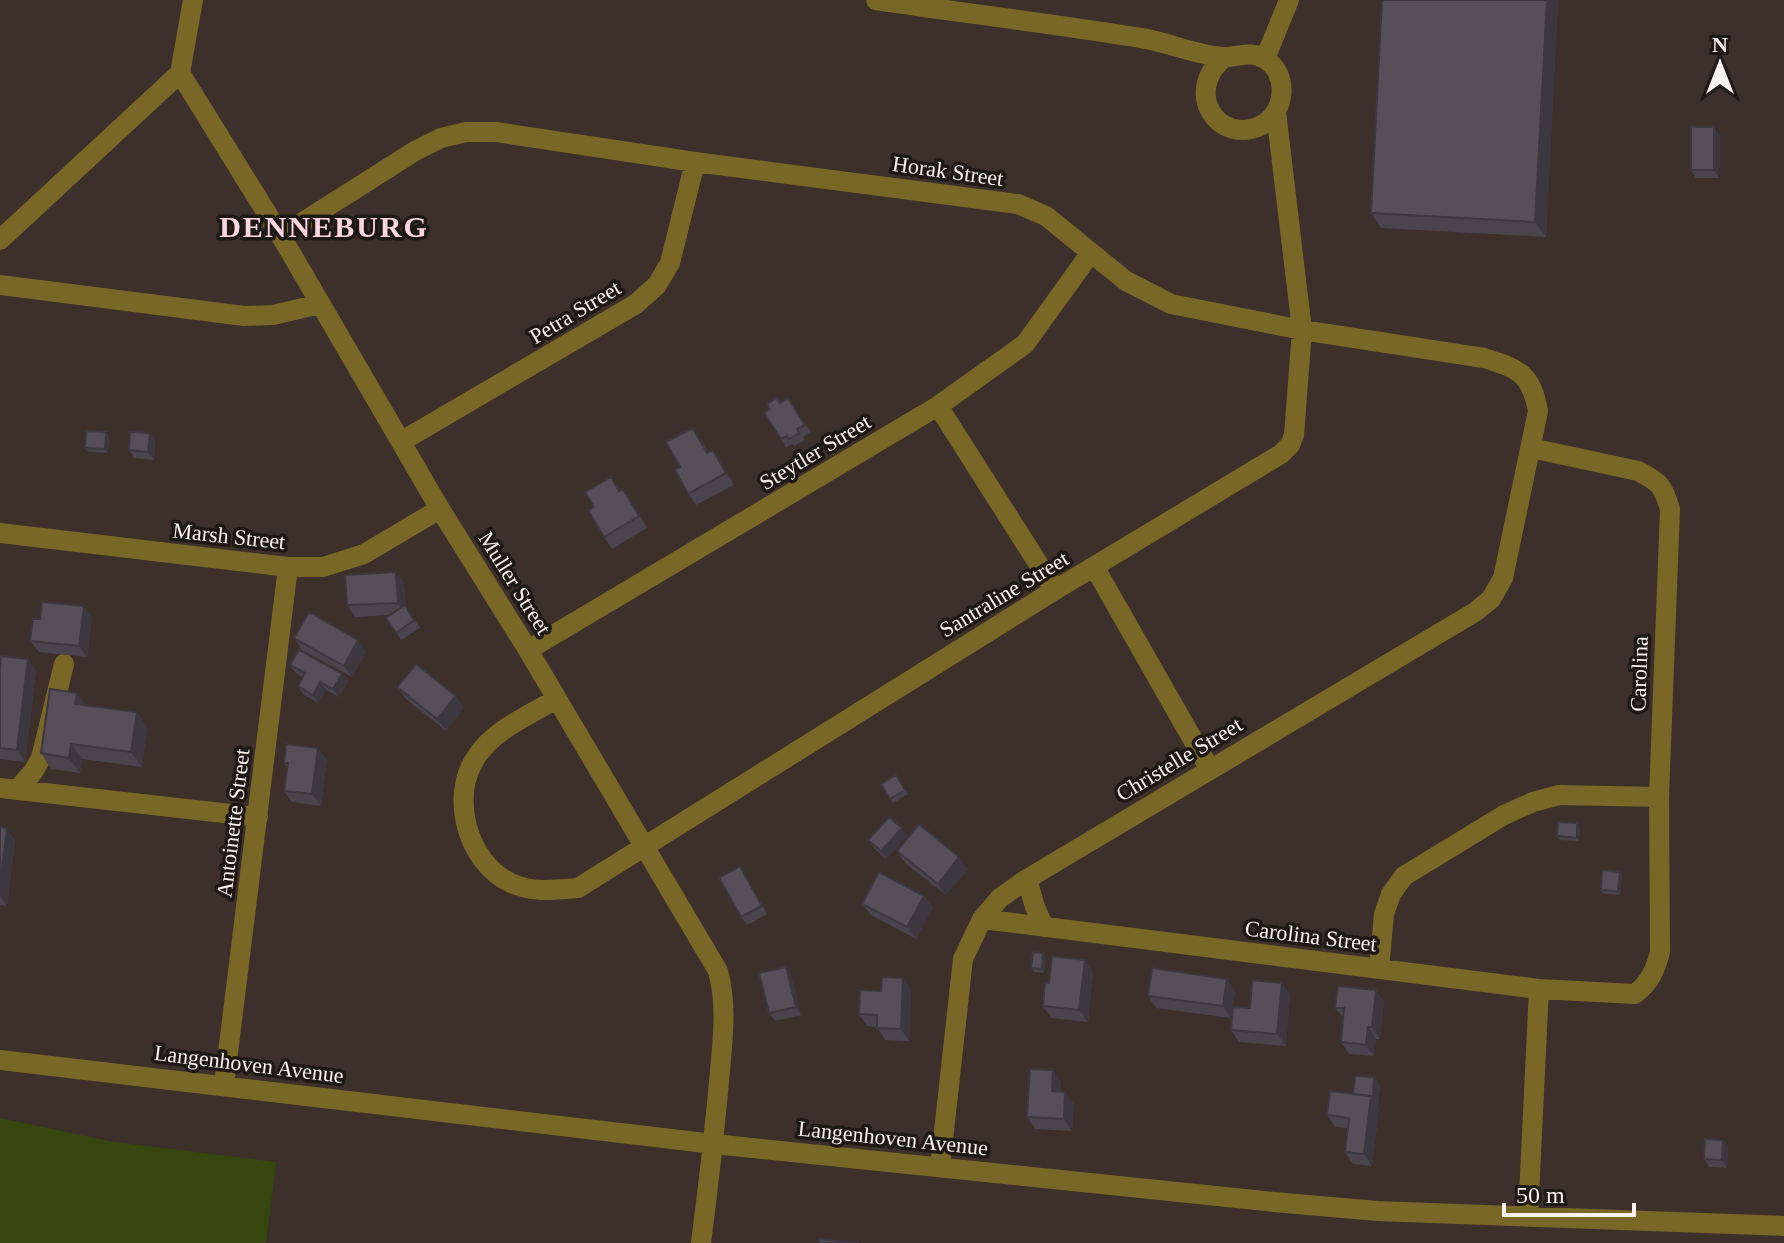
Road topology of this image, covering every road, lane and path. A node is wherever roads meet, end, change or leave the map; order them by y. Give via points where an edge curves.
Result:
1 (193, 0) edge
2 (876, 0) edge
3 (1289, 0) edge
4 (1225, 57) junction
5 (1265, 59) junction
6 (180, 73) junction
7 (1276, 112) junction
8 (695, 162) junction
9 (281, 236) junction
10 (0, 240) edge
11 (1090, 254) junction
12 (0, 285) edge
13 (320, 304) junction
14 (1302, 330) junction
15 (938, 406) junction
16 (402, 441) junction
17 (1531, 448) junction
18 (440, 509) junction
19 (0, 533) edge
20 (288, 567) junction
21 (1095, 568) junction
22 (1055, 590) junction
23 (528, 650) junction
24 (64, 664) dead end
25 (556, 699) junction
26 (1209, 768) junction
27 (8, 789) edge
28 (1659, 797) junction
29 (258, 817) junction
30 (645, 847) junction
31 (1027, 879) junction
32 (982, 919) junction
33 (1044, 927) junction
34 (1379, 969) junction
35 (1539, 989) junction
36 (1635, 994) joint
37 (0, 1060) edge
38 (224, 1085) junction
39 (714, 1144) junction
40 (940, 1167) junction
41 (1528, 1216) junction
42 (1784, 1226) edge
43 (701, 1243) edge

1 - 6 street
2 - 4 street via 1146,39
3 - 5 street
4 - 5 street via 1245,52
4 - 7 street via 1213,67 1205,96 1221,123 1251,129
5 - 7 street via 1282,83
6 - 9 street, Muller Street
6 - 10 street
7 - 14 street
8 - 9 street, Horak Street via 466,132 415,151
8 - 11 street, Horak Street via 1018,204 1046,216
8 - 16 street, Petra Street via 670,263 657,285 636,304
9 - 13 street, Muller Street
11 - 14 street, Horak Street via 1126,281 1171,304
11 - 15 street, Steytler Street via 1025,344
12 - 13 street via 244,316
13 - 16 street, Muller Street
14 - 17 street, Horak Street via 1513,367 1534,391 1538,411
14 - 21 street, Santraline Street via 1290,445
15 - 22 street
15 - 23 street, Steytler Street
16 - 18 street, Muller Street
17 - 26 street, Christelle Street via 1503,578 1491,599
17 - 28 street, Carolina via 1638,471 1664,488 1670,509
18 - 20 street, Marsh Street via 364,554 323,567
18 - 23 street, Muller Street
19 - 20 street, Marsh Street
20 - 29 street, Antoinette Street
21 - 22 street, Santraline Street
21 - 26 street
22 - 30 street, Santraline Street
23 - 25 street, Muller Street
24 - 27 street via 41,758 33,772
25 - 30 street, Muller Street
25 - 30 street via 492,737 474,759 463,791 465,826 483,861 509,883 537,892 578,888
26 - 31 street, Christelle Street
27 - 29 street
28 - 34 street via 1559,795 1533,802 1404,876 1384,914
28 - 36 street, Carolina via 1660,952 1655,973
29 - 38 street, Antoinette Street
30 - 39 street, Muller Street via 707,950 724,991
31 - 32 street, Christelle Street
31 - 33 street
32 - 33 street, Carolina Street
32 - 40 street, Christelle Street via 963,959
33 - 34 street, Carolina Street
34 - 35 street, Carolina Street
35 - 36 street, Carolina Street
35 - 41 street
37 - 38 street, Langenhoven Avenue
38 - 39 street, Langenhoven Avenue
39 - 40 street, Langenhoven Avenue
39 - 43 street, Muller Street
40 - 41 street, Langenhoven Avenue via 1333,1207
41 - 42 street, Langenhoven Avenue

